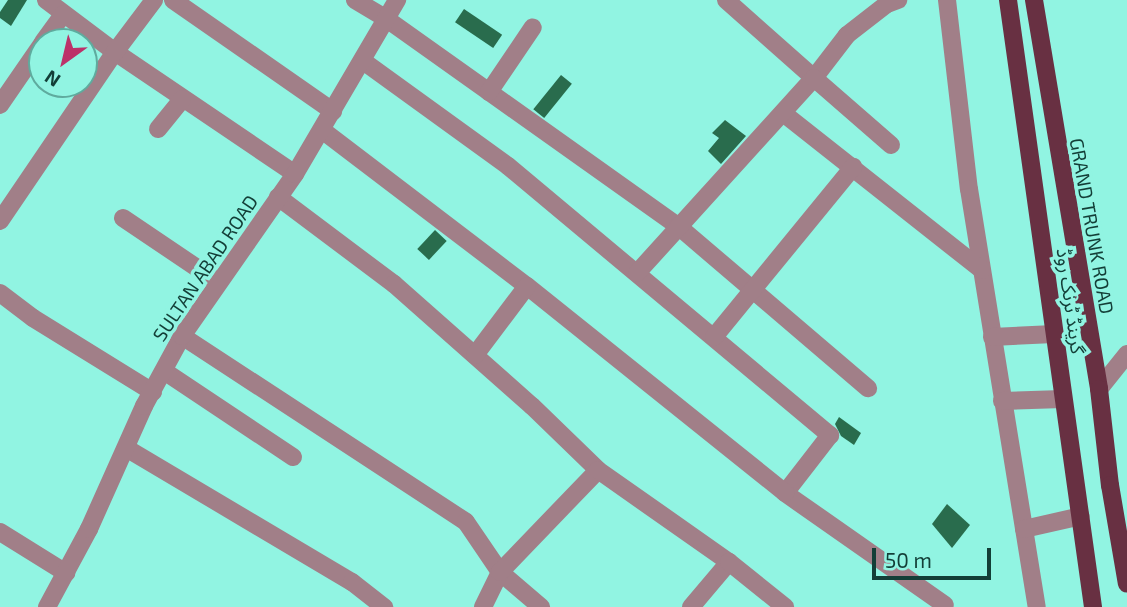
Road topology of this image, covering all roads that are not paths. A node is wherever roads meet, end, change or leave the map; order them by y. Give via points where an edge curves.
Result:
1 (46, 0) edge
2 (154, 0) edge
3 (173, 0) edge
4 (355, 0) edge
5 (397, 0) edge
6 (726, 0) edge
7 (898, 0) edge
8 (947, 0) edge
9 (1008, 0) edge
10 (1034, 0) edge
11 (876, 5) edge
12 (63, 14) junction
13 (388, 20) junction
14 (533, 27) dead end
15 (53, 28) edge
16 (115, 52) junction
17 (28, 59) edge
18 (363, 61) junction
19 (814, 78) junction
20 (6, 82) edge
21 (489, 92) junction
22 (182, 99) junction
23 (0, 105) edge
24 (333, 111) junction
25 (783, 113) junction
26 (158, 129) dead end
27 (322, 130) junction
28 (891, 145) dead end
29 (853, 166) junction
30 (295, 174) junction
31 (278, 197) junction
32 (123, 218) dead end
33 (0, 222) edge
34 (678, 226) junction
35 (982, 270) junction
36 (637, 273) junction
37 (218, 282) junction
38 (527, 286) junction
39 (754, 291) junction
40 (0, 293) edge
41 (1054, 334) junction
42 (182, 336) junction
43 (714, 337) junction
44 (992, 337) junction
45 (1127, 354) edge
46 (475, 355) junction
47 (164, 371) junction
48 (868, 388) dead end
49 (1099, 389) junction
50 (153, 392) junction
51 (1063, 399) junction
52 (1002, 401) junction
53 (126, 448) junction
54 (293, 457) dead end
55 (598, 470) junction
56 (785, 493) junction
57 (1081, 516) junction
58 (1024, 530) junction
59 (0, 532) edge
60 (729, 562) junction
61 (500, 572) junction
62 (66, 573) junction
63 (1127, 584) edge
64 (946, 606) edge
65 (47, 607) edge
66 (384, 607) edge
67 (484, 607) edge
68 (541, 607) edge
69 (691, 607) edge
70 (785, 607) edge
71 (1037, 607) edge
72 (1093, 607) edge

1 - 12 street
2 - 16 street
3 - 24 street
4 - 13 street
5 - 13 street, SULTAN ABAD ROAD
6 - 19 street
7 - 11 street
8 - 35 street
9 - 41 main road, گرینڈ ٹرنک روڈ
10 - 49 main road, GRAND TRUNK ROAD
11 - 19 street
12 - 15 street
12 - 16 street
13 - 18 street, SULTAN ABAD ROAD
13 - 21 street
14 - 21 street
16 - 22 street
16 - 33 street
17 - 20 street
18 - 24 street, SULTAN ABAD ROAD
18 - 36 street via 508,166
19 - 25 street
19 - 28 street
20 - 23 street
21 - 34 street
22 - 26 street
22 - 30 street
24 - 27 street, SULTAN ABAD ROAD
25 - 29 street
25 - 34 street
27 - 30 street, SULTAN ABAD ROAD
27 - 38 street
29 - 35 street
29 - 39 street
30 - 31 street, SULTAN ABAD ROAD
31 - 37 street, SULTAN ABAD ROAD
31 - 46 street via 394,284
32 - 37 street
34 - 36 street
34 - 39 street
35 - 44 street
36 - 43 street
37 - 42 street, SULTAN ABAD ROAD
38 - 46 street
38 - 56 street
39 - 43 street
39 - 48 street
40 - 50 street
41 - 44 street
41 - 51 main road, گرینڈ ٹرنک روڈ
42 - 47 street, SULTAN ABAD ROAD
42 - 61 street via 466,522
43 - 56 street via 830,435
44 - 52 street
45 - 49 street
46 - 55 street
47 - 50 street, SULTAN ABAD ROAD
47 - 54 street
49 - 63 main road, GRAND TRUNK ROAD
50 - 53 street, SULTAN ABAD ROAD
51 - 52 street
51 - 57 main road, گرینڈ ٹرنک روڈ
52 - 58 street
53 - 62 street, SULTAN ABAD ROAD
53 - 66 street via 352,582
55 - 60 street
55 - 61 street
56 - 64 street
57 - 58 street
57 - 72 main road, گرینڈ ٹرنک روڈ
58 - 71 street
59 - 62 street
60 - 69 street
60 - 70 street
61 - 67 street
61 - 68 street
62 - 65 street, SULTAN ABAD ROAD

